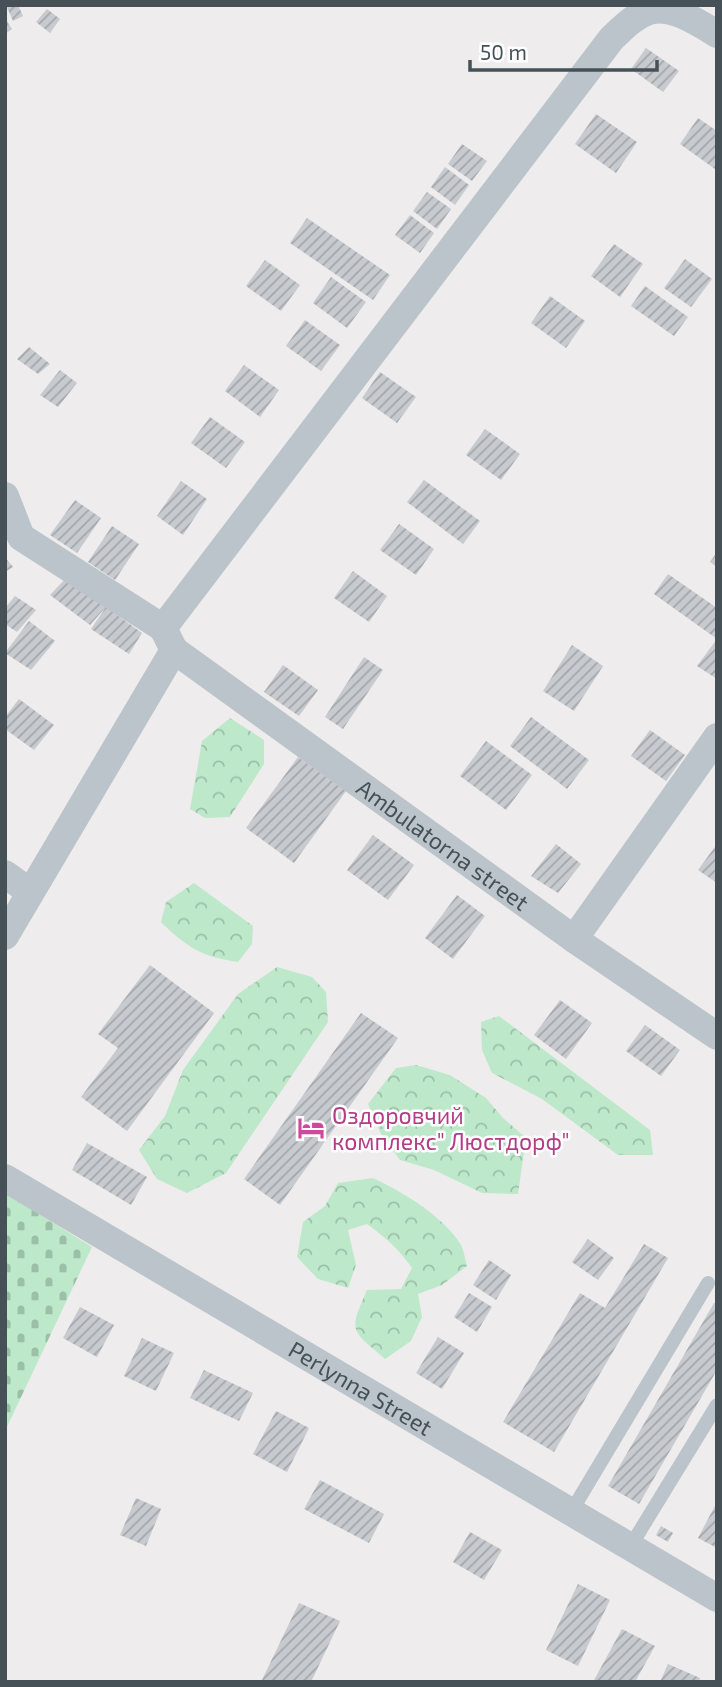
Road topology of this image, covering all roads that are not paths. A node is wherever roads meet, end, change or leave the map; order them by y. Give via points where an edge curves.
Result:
1 (717, 34) edge
2 (5, 496) edge
3 (168, 639) junction
4 (717, 737) edge
5 (5, 874) edge
6 (30, 892) junction
7 (5, 936) edge
8 (574, 939) junction
9 (717, 1036) edge
10 (5, 1178) edge
11 (708, 1283) dead end
12 (717, 1405) edge
13 (571, 1512) junction
14 (631, 1547) junction
15 (717, 1598) edge

1 - 3 street via 695,20 650,11 630,22 596,57
2 - 3 street, Ambulatorna street via 21,537
3 - 6 street
3 - 8 street, Ambulatorna street
4 - 8 street
5 - 6 street
6 - 7 street
8 - 9 street, Ambulatorna street
10 - 13 street, Perlynna Street
11 - 13 lane
12 - 14 lane
13 - 14 street, Perlynna Street
14 - 15 street, Perlynna Street

